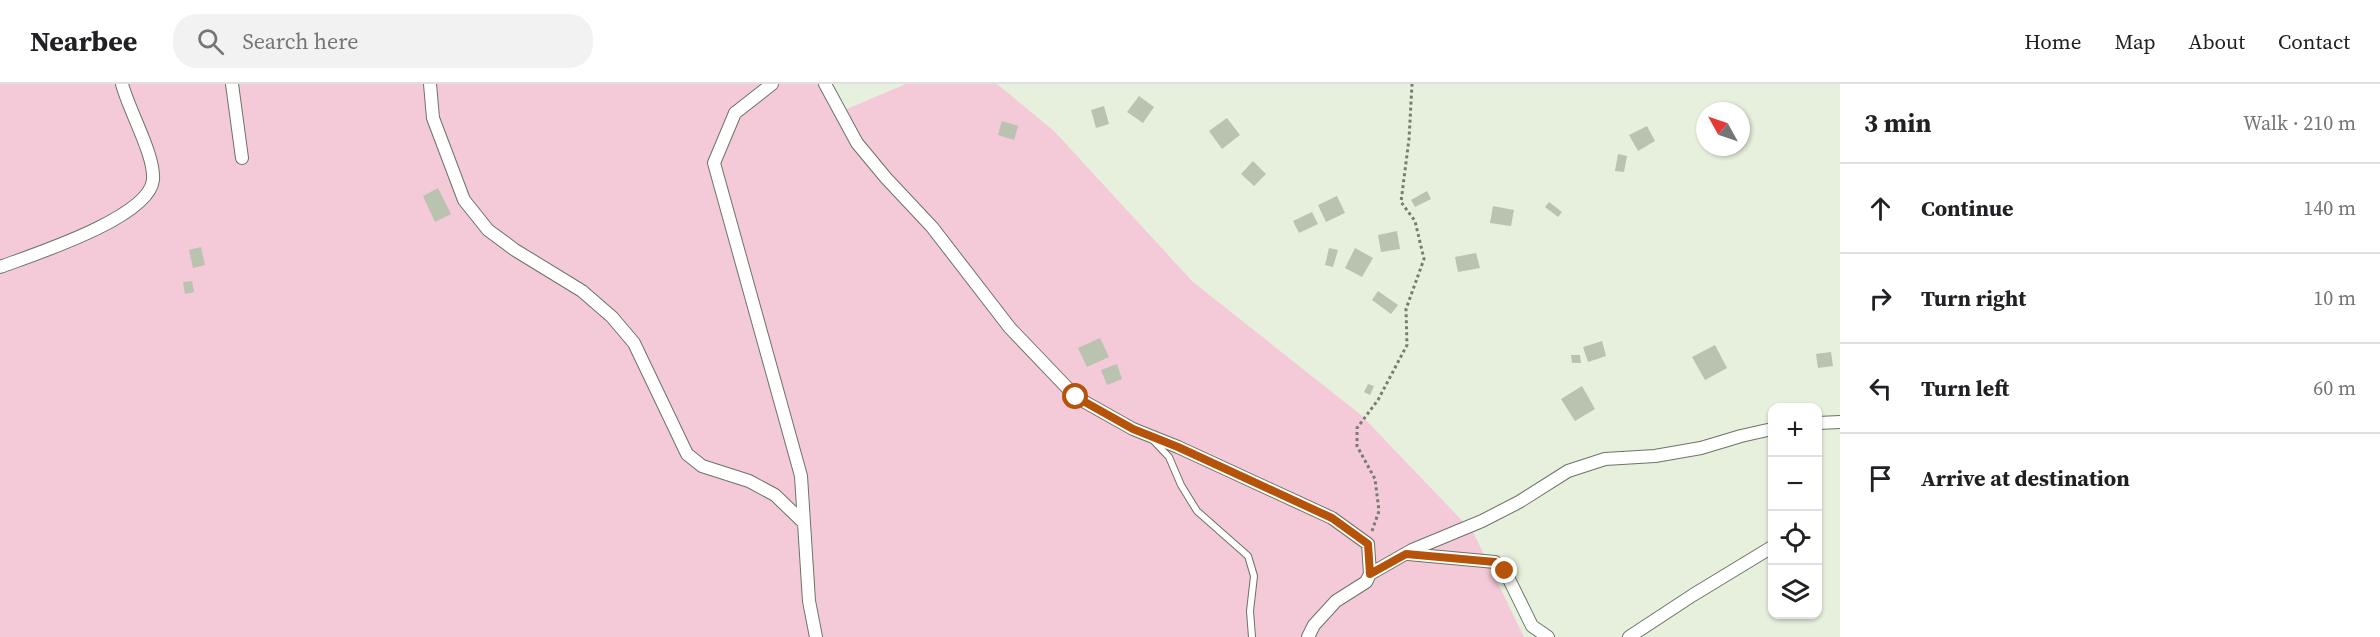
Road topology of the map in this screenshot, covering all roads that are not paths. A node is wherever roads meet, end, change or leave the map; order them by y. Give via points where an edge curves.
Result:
1 (122, 84) edge
2 (232, 84) edge
3 (430, 84) edge
4 (772, 84) edge
5 (825, 84) edge
6 (242, 158) dead end
7 (0, 267) edge
8 (1840, 422) edge
9 (1822, 423) edge
10 (1768, 430) edge
11 (1150, 436) junction
12 (804, 523) junction
13 (1768, 551) edge
14 (1406, 554) junction
15 (1370, 574) junction
16 (816, 637) edge
17 (1252, 637) edge
18 (1308, 637) edge
19 (1548, 637) edge
20 (1629, 637) edge

1 - 7 street via 151,165 153,182 145,197 88,234
2 - 6 street
3 - 12 street via 433,118 464,200 488,230 582,291 612,317 634,343 687,454 702,466 749,481 775,495
4 - 12 street via 735,113 714,163 801,476
5 - 11 street via 857,143 932,227 1010,328 1076,397
8 - 9 street
10 - 14 street via 1701,448 1605,459 1568,471 1482,521
11 - 15 street via 1332,518 1368,544
11 - 17 lane via 1169,457 1197,511 1248,556 1254,576
12 - 16 street via 809,601
13 - 20 street
14 - 15 street
14 - 19 street via 1495,562 1505,571 1532,626
15 - 18 street via 1366,582 1336,601

